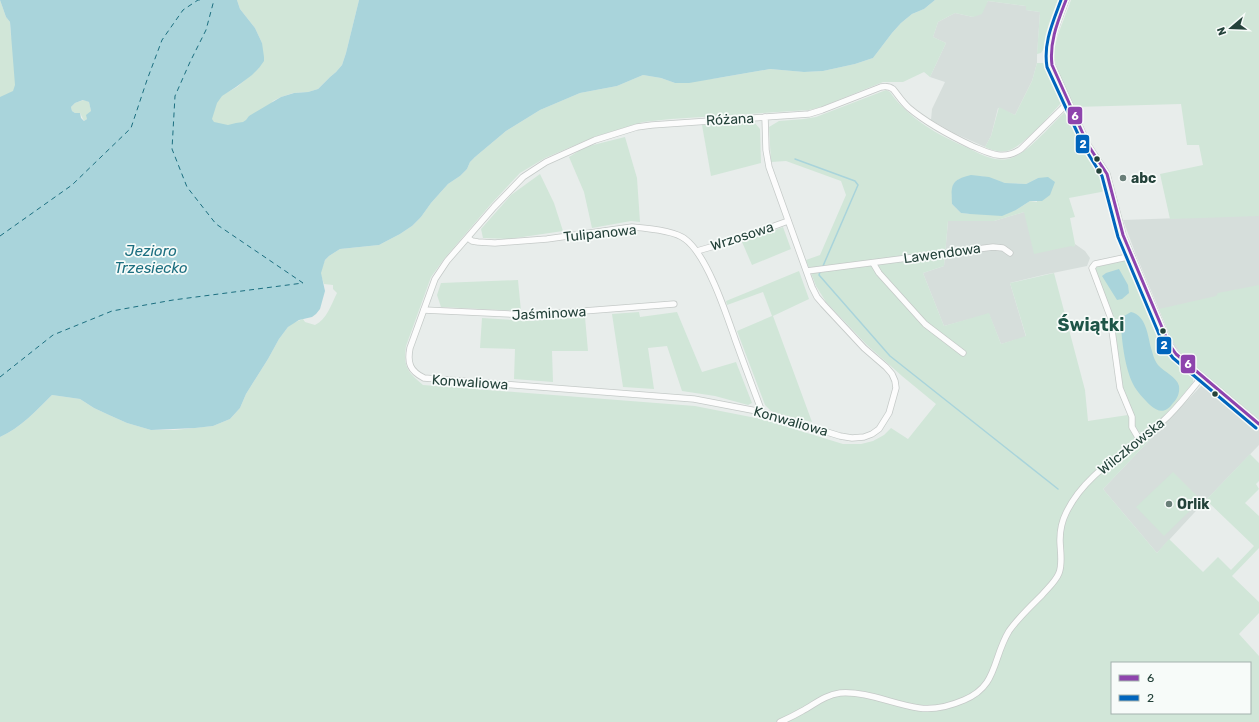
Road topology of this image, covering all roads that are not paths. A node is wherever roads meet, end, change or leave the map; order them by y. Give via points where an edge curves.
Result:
1 (1066, 0) edge
2 (1068, 103) junction
3 (765, 117) junction
4 (788, 221) junction
5 (468, 238) junction
6 (696, 251) junction
7 (1010, 253) dead end
8 (1132, 256) junction
9 (873, 263) junction
10 (807, 271) junction
11 (674, 304) dead end
12 (424, 310) junction
13 (963, 353) dead end
14 (1202, 377) junction
15 (762, 412) junction
16 (1259, 424) edge
17 (1139, 439) junction
18 (780, 722) edge

1 - 2 street via 1050,54
2 - 3 street, Różana via 1021,149 1002,156 986,152 936,128 911,110 893,89 887,86 815,113
2 - 8 street via 1090,150 1107,174 1120,227
3 - 4 street, Konwaliowa via 768,164
3 - 5 street, Różana via 652,125 595,140 546,162 523,176
4 - 6 street, Wrzosowa
4 - 10 street, Konwaliowa
5 - 6 street, Tulipanowa via 472,241 495,243 547,239 632,227 676,234 691,243
5 - 12 street, Różana via 435,279
6 - 15 street, Tulipanowa via 719,295
7 - 9 street, Lawendowa via 993,246
8 - 14 street via 1169,344 1176,354
8 - 17 street via 1095,264 1092,268 1110,316 1120,388 1132,417 1132,427
9 - 10 street, Lawendowa
9 - 13 street via 925,324
10 - 15 street, Konwaliowa via 823,304 892,374 896,388 893,402 879,429 864,437 852,438
11 - 12 street, Jaśminowa via 532,315
12 - 15 street, Konwaliowa via 408,357 411,368 424,378 687,398
14 - 16 street
14 - 17 street, Wilczkowska via 1164,420
17 - 18 street, Wilczkowska via 1089,480 1072,502 1060,534 1059,573 1010,631 990,678 979,692 963,701 931,708 839,693 824,697

